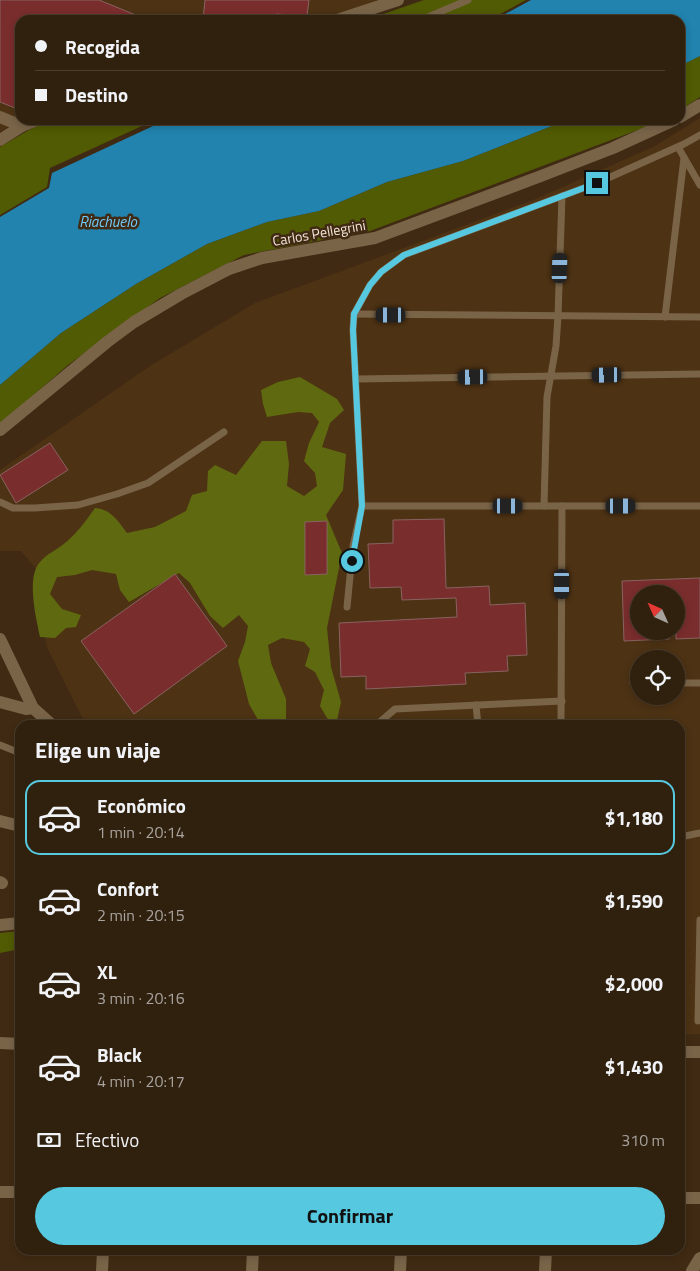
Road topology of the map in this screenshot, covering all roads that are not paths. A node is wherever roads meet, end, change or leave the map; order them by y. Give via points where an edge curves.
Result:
1 (398, 0) edge
2 (468, 0) edge
3 (352, 15) edge
4 (433, 15) edge
5 (700, 106) edge
6 (685, 114) edge
7 (0, 117) edge
8 (15, 123) edge
9 (663, 125) edge
10 (22, 126) edge
11 (700, 135) edge
12 (0, 140) edge
13 (678, 147) junction
14 (684, 158) junction
15 (700, 184) edge
16 (562, 196) junction
17 (354, 314) junction
18 (558, 316) junction
19 (666, 317) junction
20 (700, 317) edge
21 (700, 374) edge
22 (551, 376) junction
23 (356, 378) junction
24 (0, 430) edge
25 (224, 432) dead end
26 (0, 502) edge
27 (362, 506) junction
28 (544, 506) junction
29 (562, 506) junction
30 (700, 506) edge
31 (347, 608) dead end
32 (0, 639) edge
33 (685, 683) edge
34 (700, 683) edge
35 (562, 701) junction
36 (0, 702) edge
37 (476, 705) junction
38 (33, 708) junction
39 (46, 720) edge
40 (382, 720) edge
41 (478, 720) edge
42 (561, 720) edge
43 (0, 745) edge
44 (15, 751) edge
45 (0, 821) edge
46 (15, 825) edge
47 (700, 833) edge
48 (685, 836) edge
49 (700, 920) edge
50 (15, 924) edge
51 (0, 925) edge
52 (698, 1021) dead end
53 (0, 1043) edge
54 (15, 1044) edge
55 (685, 1052) edge
56 (700, 1052) edge
57 (0, 1192) edge
58 (15, 1192) edge
59 (685, 1198) edge
60 (700, 1198) edge
61 (103, 1255) edge
62 (252, 1255) edge
63 (401, 1255) edge
64 (546, 1255) edge
65 (700, 1258) edge
66 (102, 1271) edge
67 (252, 1271) edge
68 (400, 1271) edge
69 (545, 1271) edge
70 (692, 1271) edge

1 - 3 street
2 - 4 lane
5 - 6 street
7 - 8 street
9 - 24 street, Carlos Pellegrini via 613,148 375,238 262,258 229,269 134,322
10 - 12 street
11 - 13 lane
13 - 14 lane
13 - 16 lane
14 - 15 lane
14 - 19 lane
16 - 17 lane via 404,255 381,272
16 - 18 lane
17 - 18 lane
17 - 23 lane
18 - 19 lane
18 - 22 lane
19 - 20 lane
21 - 22 lane
22 - 23 lane
22 - 28 lane via 547,397
23 - 27 lane
25 - 26 lane via 148,483 117,494 78,506 13,508
27 - 28 lane
27 - 31 lane
28 - 29 lane
29 - 30 lane
29 - 35 lane
32 - 38 street
33 - 34 lane
35 - 37 lane
35 - 42 lane
36 - 38 street
37 - 40 lane via 395,709
37 - 41 lane
38 - 39 street
43 - 44 lane
45 - 46 street
47 - 48 lane
49 - 52 lane
50 - 51 street
53 - 54 street
55 - 56 street
57 - 58 street
59 - 60 street
61 - 66 street
62 - 67 street
63 - 68 street
64 - 69 street
65 - 70 street

